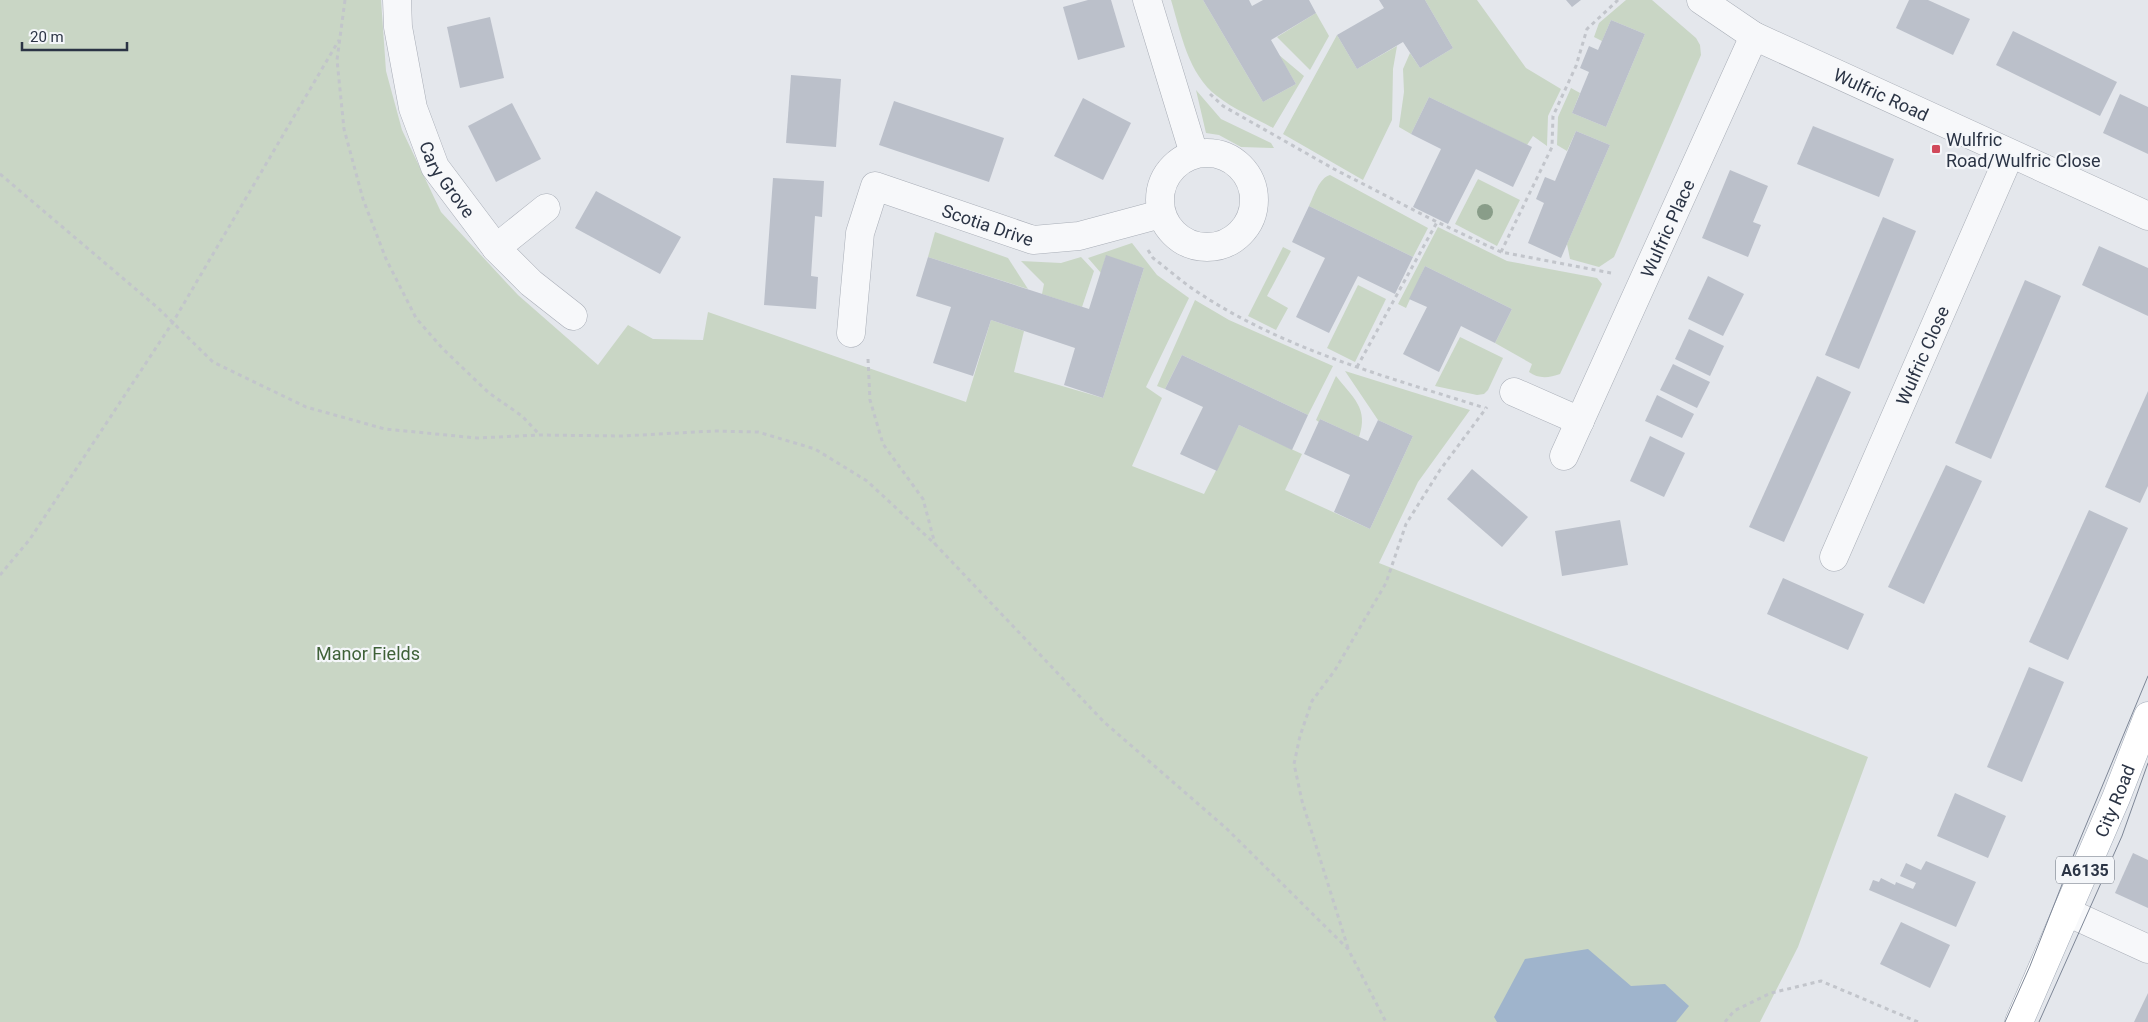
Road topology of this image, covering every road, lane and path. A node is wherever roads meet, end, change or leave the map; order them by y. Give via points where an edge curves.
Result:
1 (345, 0) edge
2 (398, 0) edge
3 (1147, 0) edge
4 (1618, 0) edge
5 (1701, 0) edge
6 (1754, 36) junction
7 (339, 40) junction
8 (1173, 84) junction
9 (1194, 154) junction
10 (2010, 154) junction
11 (0, 174) edge
12 (546, 208) dead end
13 (1161, 214) junction
14 (2148, 216) edge
15 (1437, 222) junction
16 (1130, 224) junction
17 (496, 248) junction
18 (1501, 252) junction
19 (1644, 278) junction
20 (573, 316) dead end
21 (173, 322) junction
22 (851, 333) joint
23 (1357, 367) junction
24 (1514, 392) joint
25 (1486, 408) junction
26 (1580, 421) junction
27 (539, 435) junction
28 (1564, 456) dead end
29 (935, 544) junction
30 (1834, 557) dead end
31 (0, 575) edge
32 (2148, 716) edge
33 (2067, 912) junction
34 (2148, 948) edge
35 (1348, 949) junction
36 (1386, 1022) edge
37 (1725, 1022) edge
38 (1918, 1022) edge
39 (2019, 1022) edge

1 - 7 path
2 - 17 street, Cary Grove via 398,27 413,108 435,167
3 - 8 street
4 - 18 path via 1588,29 1576,66 1553,116 1552,147
5 - 6 street, Wulfric Road
6 - 10 street, Wulfric Road
6 - 19 street, Wulfric Place
7 - 21 path
7 - 27 path via 337,60 344,129 363,198 386,259 416,318 443,349 489,392 522,416
8 - 9 street
8 - 15 path via 1200,84 1223,106 1286,143
9 - 13 street via 1177,163 1165,177 1159,195
9 - 13 street via 1222,155 1245,171 1254,196 1249,224 1229,243 1202,248 1176,237
10 - 14 street, Wulfric Road
10 - 30 street, Wulfric Close
11 - 21 path
12 - 17 street
13 - 16 street, Scotia Drive
15 - 18 path
15 - 23 path
16 - 22 street, Scotia Drive via 1079,236 1033,240 875,186 860,233
16 - 23 path via 1154,258 1198,293 1283,338
17 - 20 street, Cary Grove via 531,283
18 - 19 path
19 - 26 street, Wulfric Place
21 - 27 path via 213,362 306,407 385,429 477,438
21 - 31 path via 30,539
22 - 29 path via 867,351 870,400 883,444 923,499
23 - 25 path
24 - 25 path
24 - 26 street
25 - 35 path via 1440,470 1406,524 1386,583 1335,670 1312,701 1300,736 1294,764 1302,801
26 - 28 street, Wulfric Place
27 - 29 path via 758,432 815,449 867,481
29 - 35 path via 1104,722 1228,829
32 - 33 main road, City Road / A6135
33 - 34 street
33 - 39 main road, City Road / A6135
35 - 36 path
37 - 38 path via 1734,1011 1770,993 1821,981

